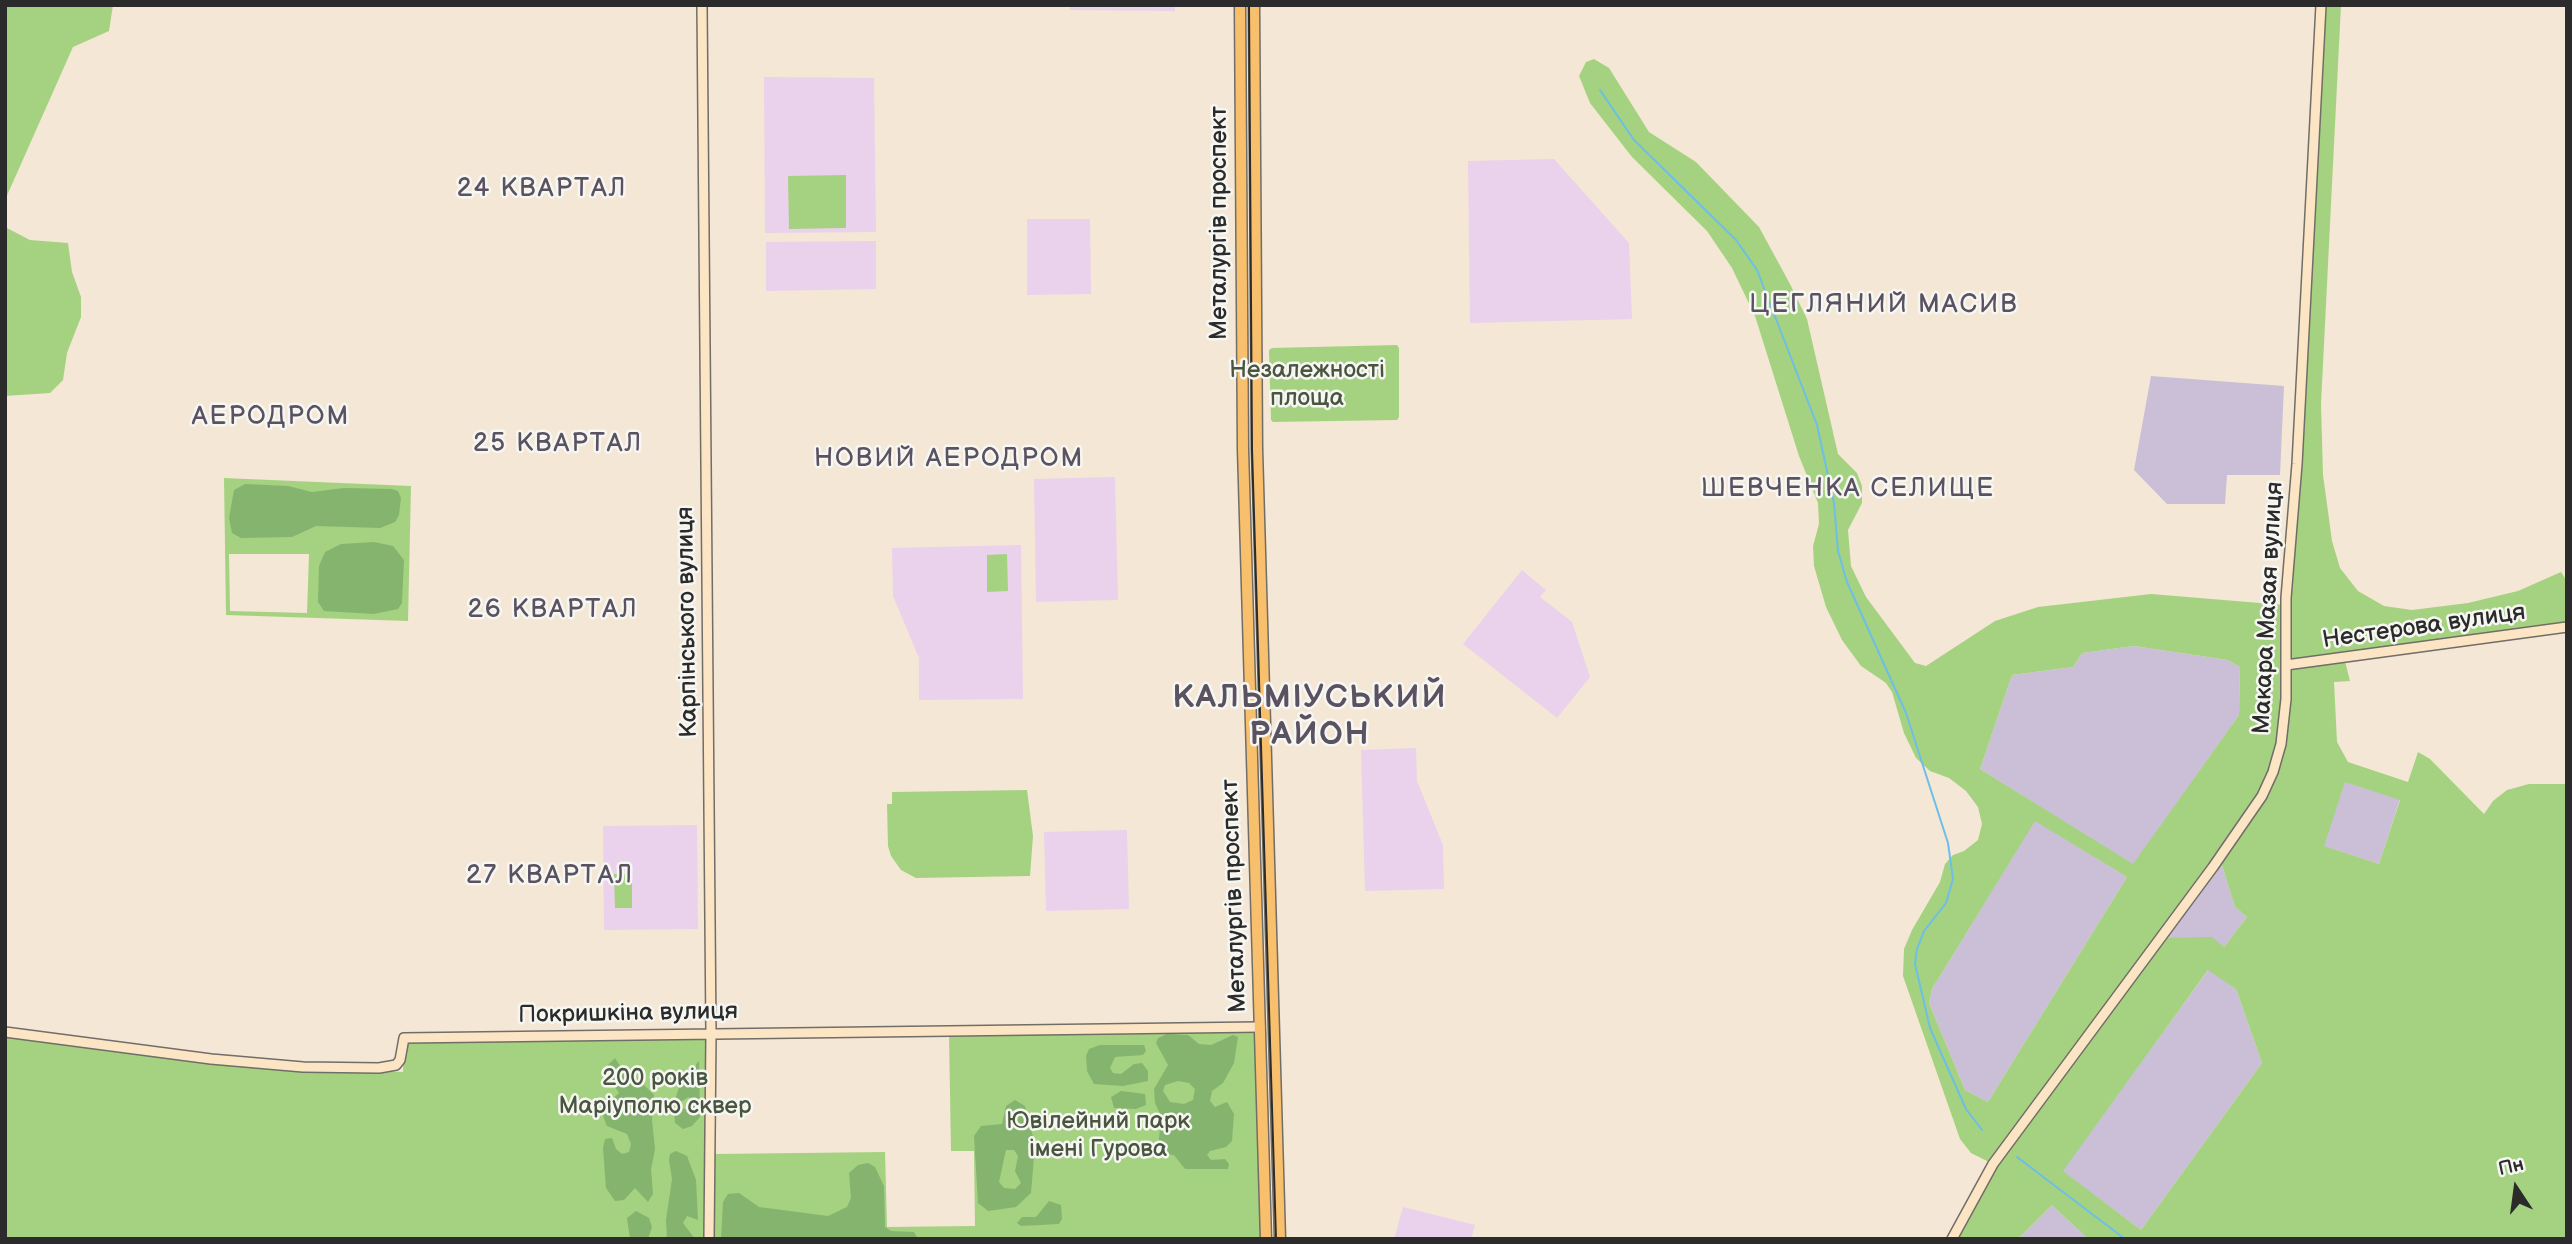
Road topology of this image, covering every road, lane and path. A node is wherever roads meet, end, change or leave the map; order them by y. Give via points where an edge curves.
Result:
1 (702, 5) edge
2 (1240, 5) edge
3 (1254, 5) edge
4 (2321, 5) edge
5 (1241, 40) junction
6 (1254, 40) junction
7 (1255, 338) junction
8 (1241, 339) junction
9 (2567, 627) edge
10 (2286, 665) junction
11 (1251, 710) junction
12 (1265, 710) junction
13 (1260, 1027) junction
14 (1274, 1027) junction
15 (5, 1031) edge
16 (711, 1034) junction
17 (709, 1239) edge
18 (1266, 1239) edge
19 (1280, 1239) edge
20 (1952, 1239) edge

1 - 16 street, Карпінського вулиця
2 - 5 main road, Металургів проспект
3 - 6 main road, Металургів проспект
4 - 10 street, Макара Мазая вулиця via 2286,598
5 - 6 main road
5 - 8 main road, Металургів проспект
6 - 7 main road, Металургів проспект
7 - 8 main road
7 - 12 main road, Металургів проспект
8 - 11 main road, Металургів проспект
9 - 10 street, Нестерова вулиця
10 - 20 street, Макара Мазая вулиця via 2281,744 2262,796 2005,1145
11 - 12 main road
11 - 13 main road, Металургів проспект
12 - 14 main road, Металургів проспект
13 - 14 main road, Покришкіна вулиця
13 - 16 street, Покришкіна вулиця
13 - 18 main road, Металургів проспект
14 - 19 main road, Металургів проспект
15 - 16 street, Покришкіна вулиця via 309,1068 396,1065 404,1038
16 - 17 street, Карпінського вулиця

